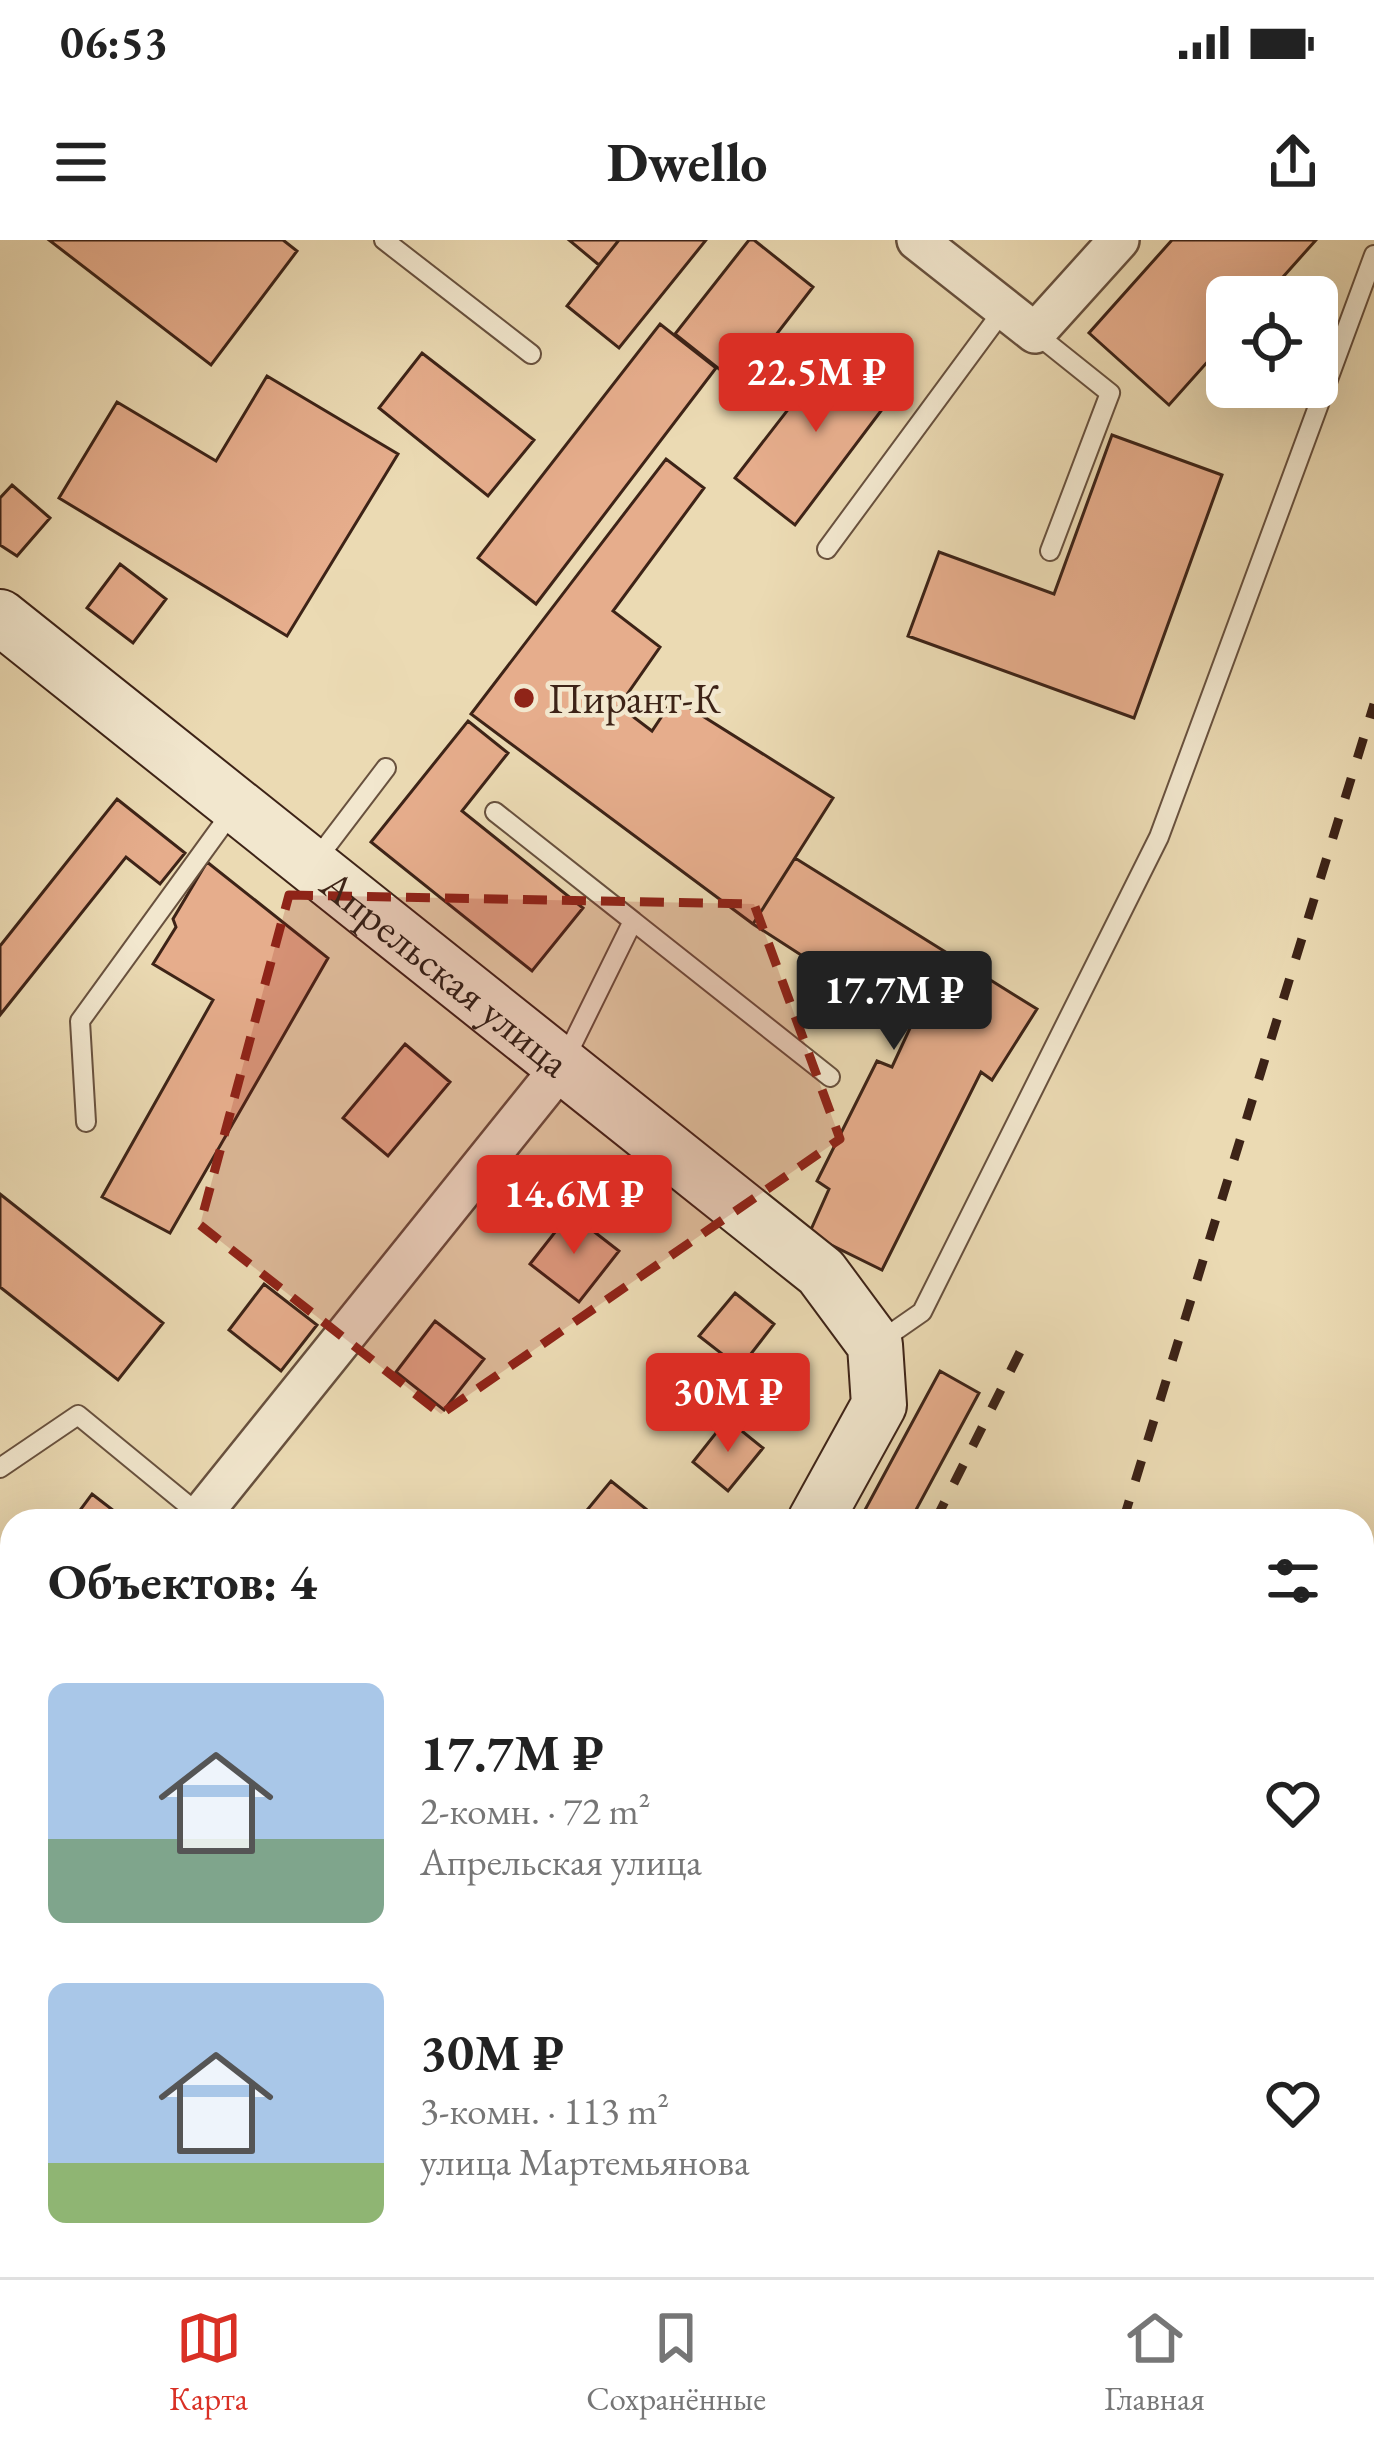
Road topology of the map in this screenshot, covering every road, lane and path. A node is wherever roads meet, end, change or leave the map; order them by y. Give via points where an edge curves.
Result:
1 (384, 240) edge
2 (917, 240) edge
3 (1119, 240) edge
4 (411, 248) edge
5 (1374, 255) edge
6 (1020, 321) junction
7 (531, 354) dead end
8 (827, 549) dead end
9 (1050, 551) dead end
10 (0, 617) edge
11 (386, 768) dead end
12 (237, 805) junction
13 (495, 812) dead end
14 (313, 864) junction
15 (632, 921) junction
16 (562, 1066) junction
17 (830, 1077) dead end
18 (86, 1122) dead end
19 (874, 1345) junction
20 (0, 1468) edge
21 (188, 1509) edge
22 (206, 1509) edge
23 (822, 1509) edge

1 - 4 lane
2 - 6 street
3 - 6 street
4 - 7 lane
5 - 19 lane via 1159,837 922,1312
6 - 8 lane
6 - 9 lane via 1110,393
10 - 12 street, Апрельская улица
11 - 14 lane
12 - 14 street, Апрельская улица
12 - 18 lane via 80,1021
13 - 15 lane
14 - 16 street, Апрельская улица
15 - 16 lane
15 - 17 lane
16 - 19 street, Апрельская улица via 820,1273
16 - 22 street
19 - 23 street via 879,1405
20 - 21 lane via 78,1415

